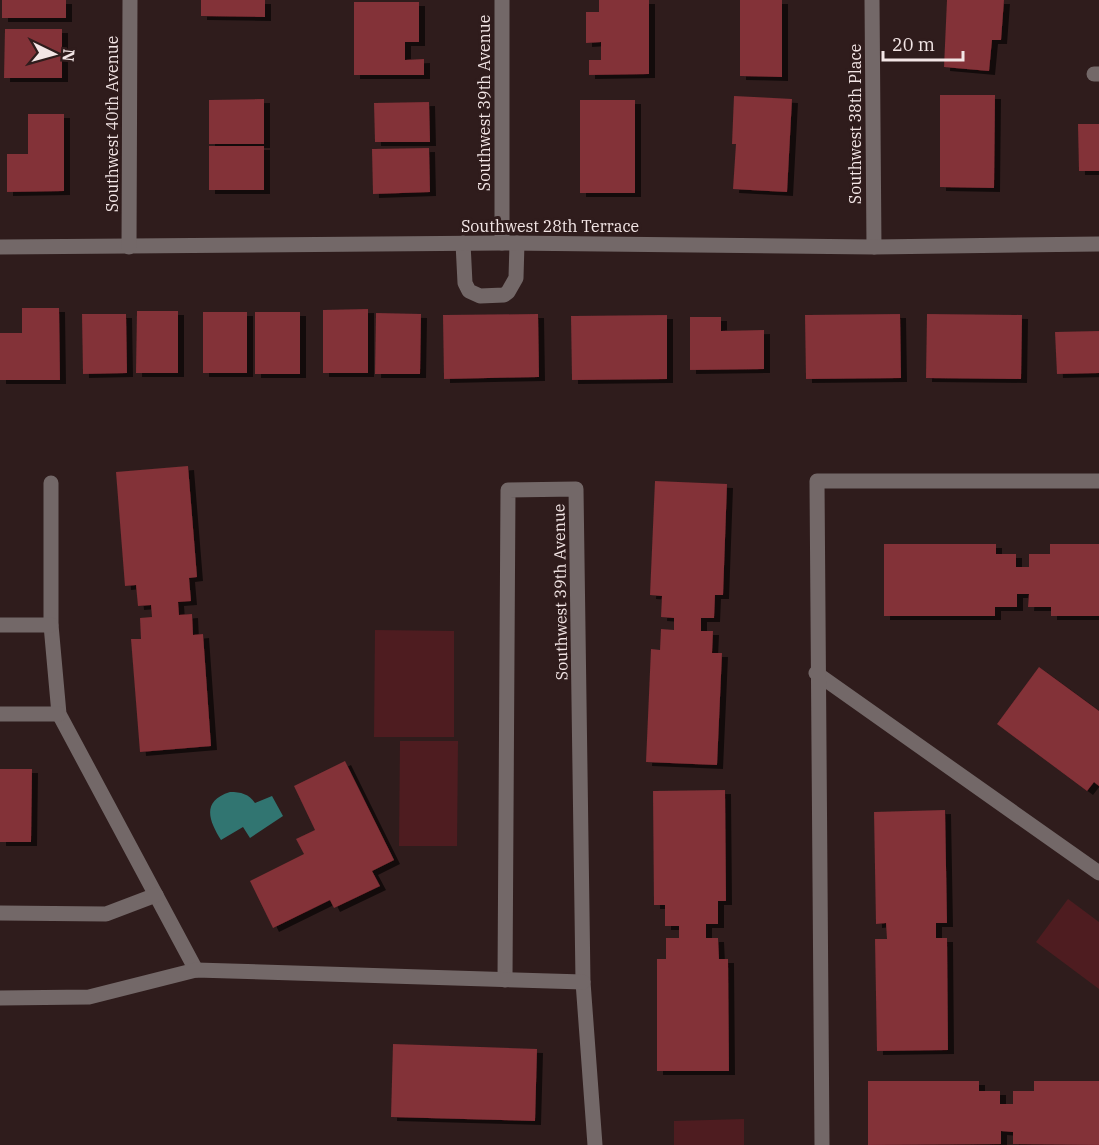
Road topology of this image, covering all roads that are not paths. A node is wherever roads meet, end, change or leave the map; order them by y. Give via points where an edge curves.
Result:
1 (130, 0) edge
2 (502, 0) edge
3 (872, 0) edge
4 (463, 243) junction
5 (510, 243) junction
6 (1099, 244) edge
7 (0, 247) edge
8 (129, 247) junction
9 (874, 247) junction
10 (1099, 481) edge
11 (51, 483) dead end
12 (0, 625) edge
13 (51, 625) junction
14 (816, 673) junction
15 (0, 714) edge
16 (59, 714) junction
17 (1099, 873) edge
18 (156, 895) junction
19 (0, 913) edge
20 (196, 970) junction
21 (505, 980) junction
22 (583, 982) junction
23 (0, 998) edge
24 (595, 1145) edge
25 (822, 1145) edge

1 - 8 street, Southwest 40th Avenue
2 - 5 street, Southwest 39th Avenue
3 - 9 street, Southwest 38th Place
4 - 5 street, Southwest 28th Terrace
4 - 5 street via 465,283 469,291 480,296 504,296 516,278
4 - 8 street, Southwest 28th Terrace
5 - 9 street, Southwest 28th Terrace
6 - 9 street, Southwest 28th Terrace
7 - 8 street, Southwest 28th Terrace
10 - 14 street via 817,481
11 - 13 street
12 - 13 street
13 - 16 street
14 - 17 street
14 - 25 street
15 - 16 street
16 - 18 street
18 - 19 street via 106,914
18 - 20 street
20 - 21 street
20 - 23 street via 89,997
21 - 22 street
21 - 22 street, Southwest 39th Avenue via 508,490 576,489
22 - 24 street, Southwest 39th Avenue

